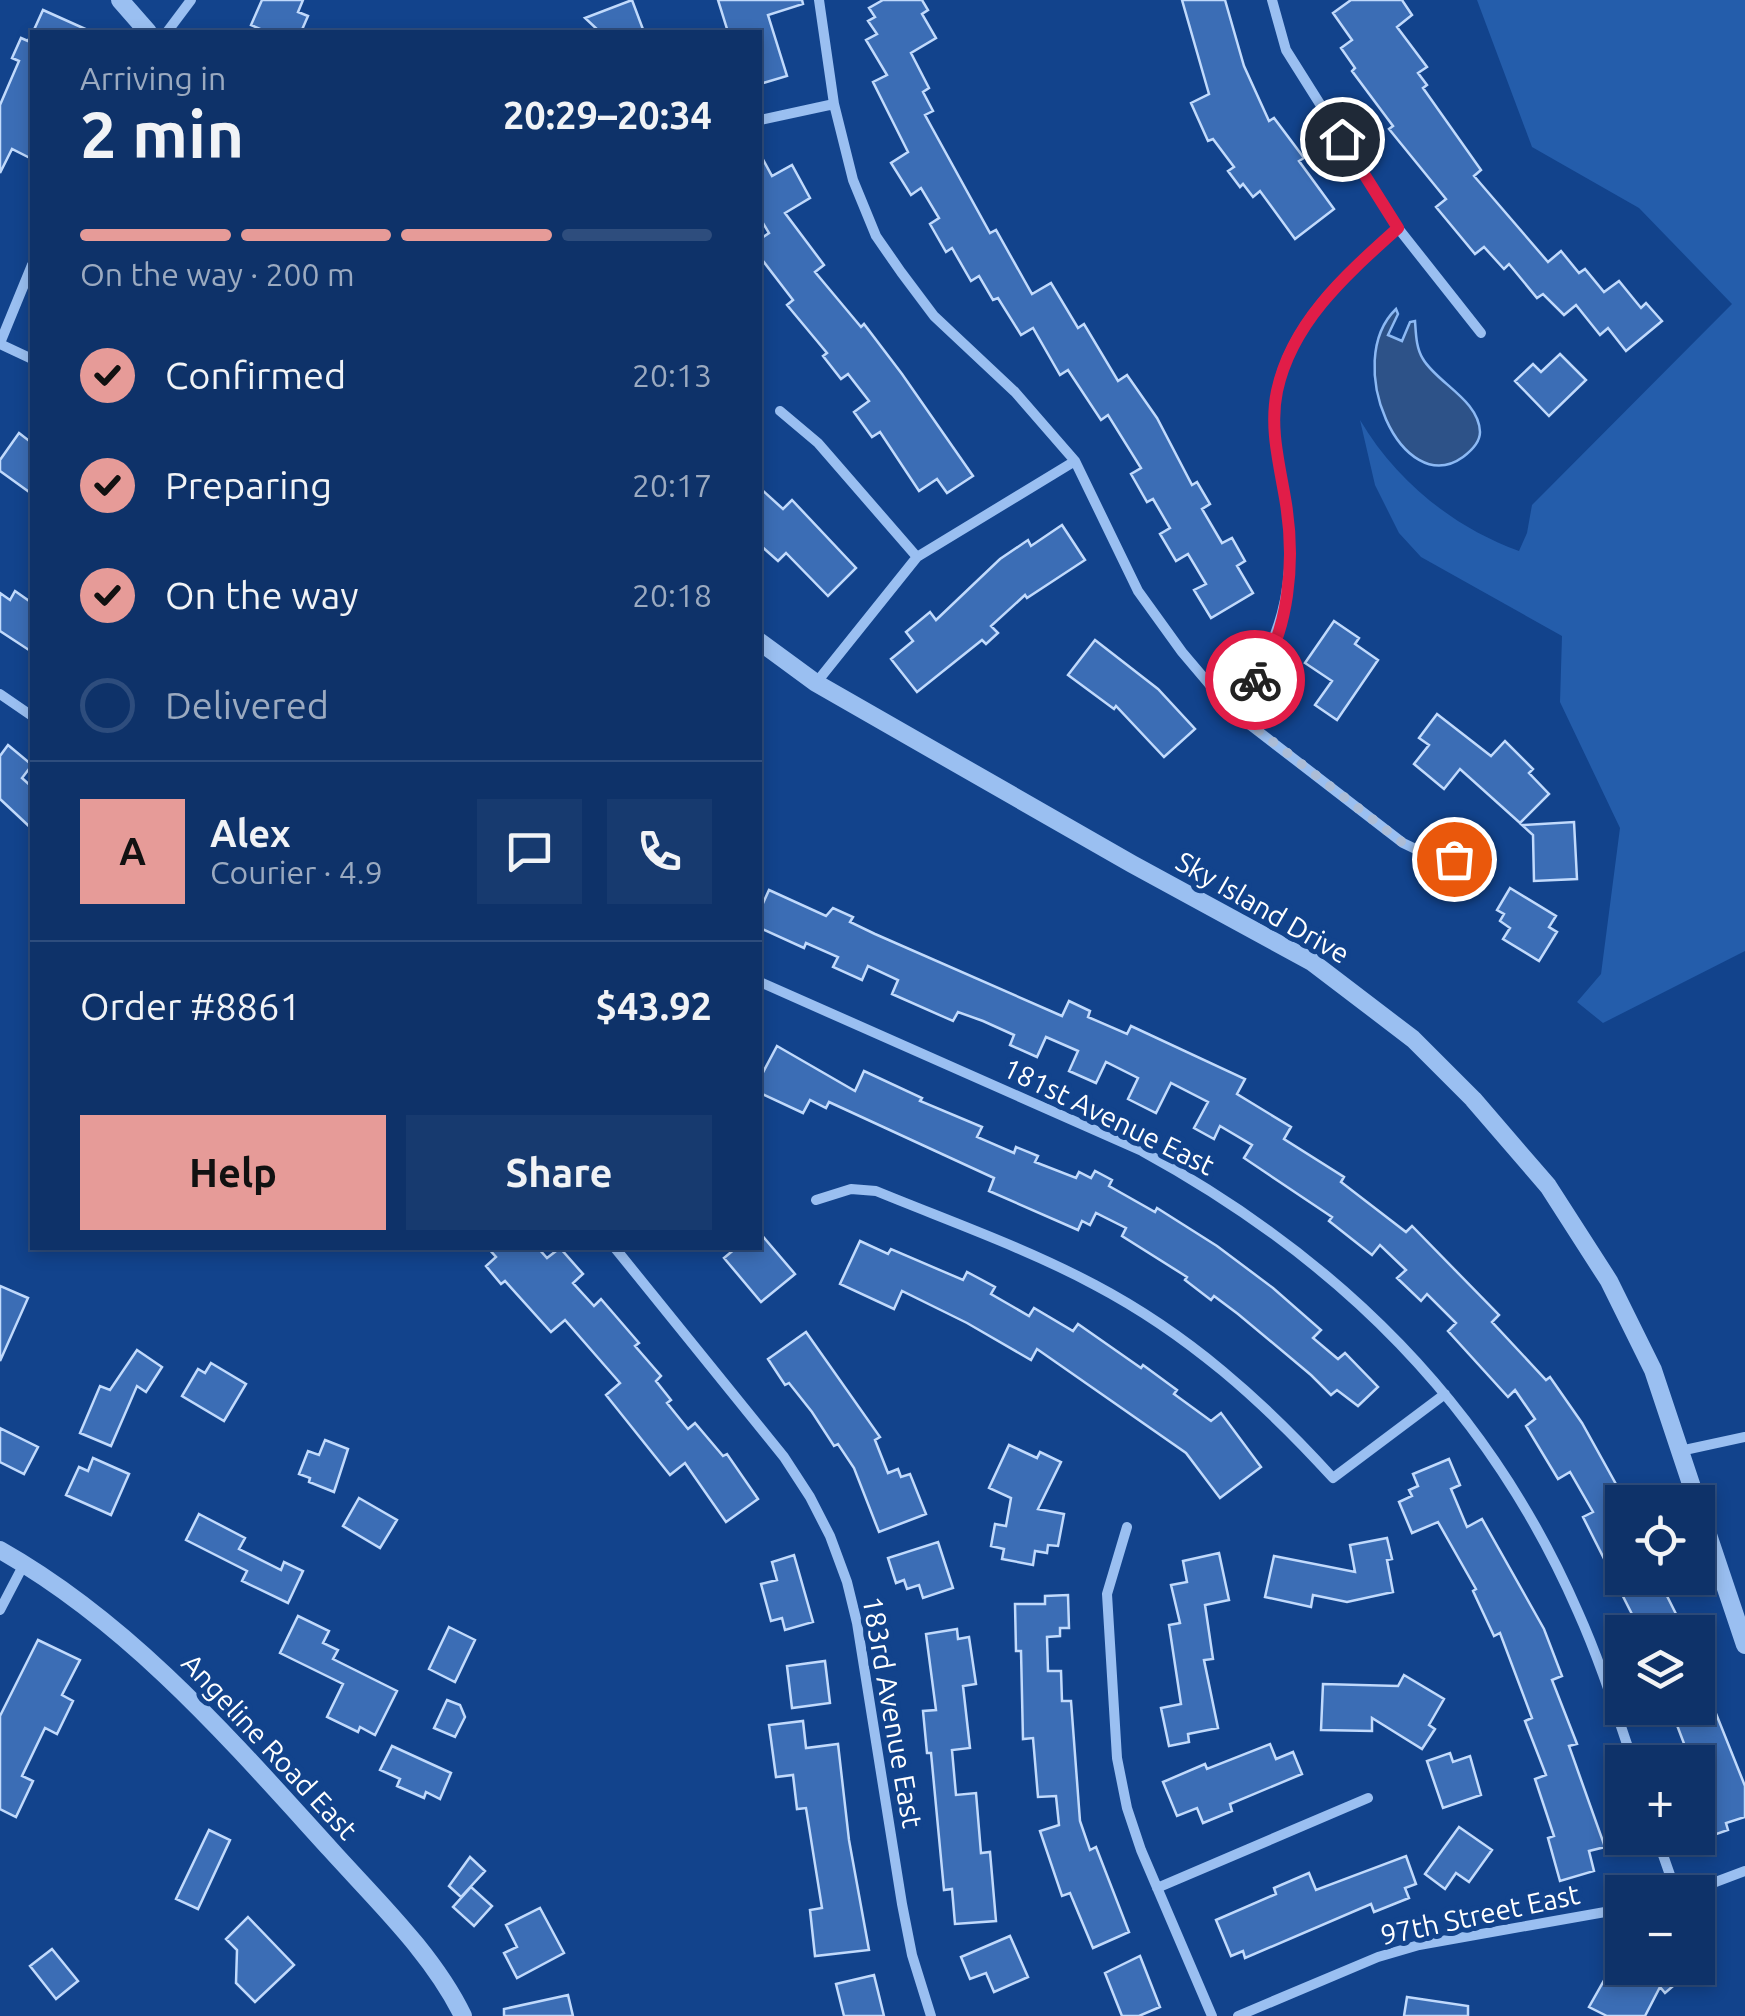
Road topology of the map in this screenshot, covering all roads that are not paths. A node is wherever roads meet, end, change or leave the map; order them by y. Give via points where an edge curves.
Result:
1 (120, 0) edge
2 (191, 0) edge
3 (818, 0) edge
4 (1272, 0) edge
5 (146, 30) edge
6 (168, 30) edge
7 (834, 104) junction
8 (762, 120) edge
9 (1398, 228) junction
10 (30, 270) edge
11 (1481, 333) dead end
12 (0, 343) edge
13 (30, 358) edge
14 (780, 411) dead end
15 (1074, 461) junction
16 (917, 556) junction
17 (762, 644) edge
18 (816, 684) junction
19 (0, 694) edge
20 (1232, 710) junction
21 (30, 715) edge
22 (1454, 859) dead end
23 (762, 983) edge
24 (816, 1200) dead end
25 (616, 1250) edge
26 (1445, 1394) junction
27 (1745, 1437) edge
28 (1680, 1451) junction
29 (1691, 1485) edge
30 (1127, 1527) dead end
31 (0, 1550) edge
32 (1715, 1557) edge
33 (24, 1564) junction
34 (0, 1610) edge
35 (1745, 1646) edge
36 (1626, 1745) edge
37 (1368, 1798) dead end
38 (1745, 1871) edge
39 (1715, 1882) edge
40 (1157, 1888) junction
41 (1605, 1911) edge
42 (463, 2016) edge
43 (932, 2016) edge
44 (1212, 2016) edge
45 (1238, 2016) edge

1 - 5 street
2 - 6 street
3 - 7 street
4 - 9 street via 1286,50
7 - 8 street
7 - 15 street via 876,236 934,316 1015,392
9 - 11 street
9 - 20 street via 1334,286 1278,388 1273,429 1289,572 1274,640
10 - 12 street
12 - 13 street
14 - 16 street via 818,443
15 - 16 street
15 - 20 street via 1138,591
16 - 18 street
17 - 18 street, Sky Island Drive
18 - 28 street, Sky Island Drive via 1312,962 1413,1039 1548,1186 1609,1281 1653,1370
19 - 21 street
20 - 22 street via 1403,843
23 - 26 street, 181st Avenue East via 1199,1182 1309,1259
24 - 26 street via 851,1189 876,1191 1094,1284 1207,1357 1333,1478
25 - 43 street, 183rd Avenue East via 784,1458 830,1536 857,1623 902,1904
26 - 36 street, 181st Avenue East via 1549,1550
27 - 28 street
28 - 29 street, Sky Island Drive
30 - 40 street via 1107,1594 1116,1741 1128,1808
31 - 33 street, Angeline Road East
32 - 35 street, Sky Island Drive
33 - 34 street
33 - 42 street, Angeline Road East via 171,1678 389,1916 436,1971
37 - 40 street
38 - 39 street
40 - 44 street
41 - 45 street, 97th Street East via 1419,1945

